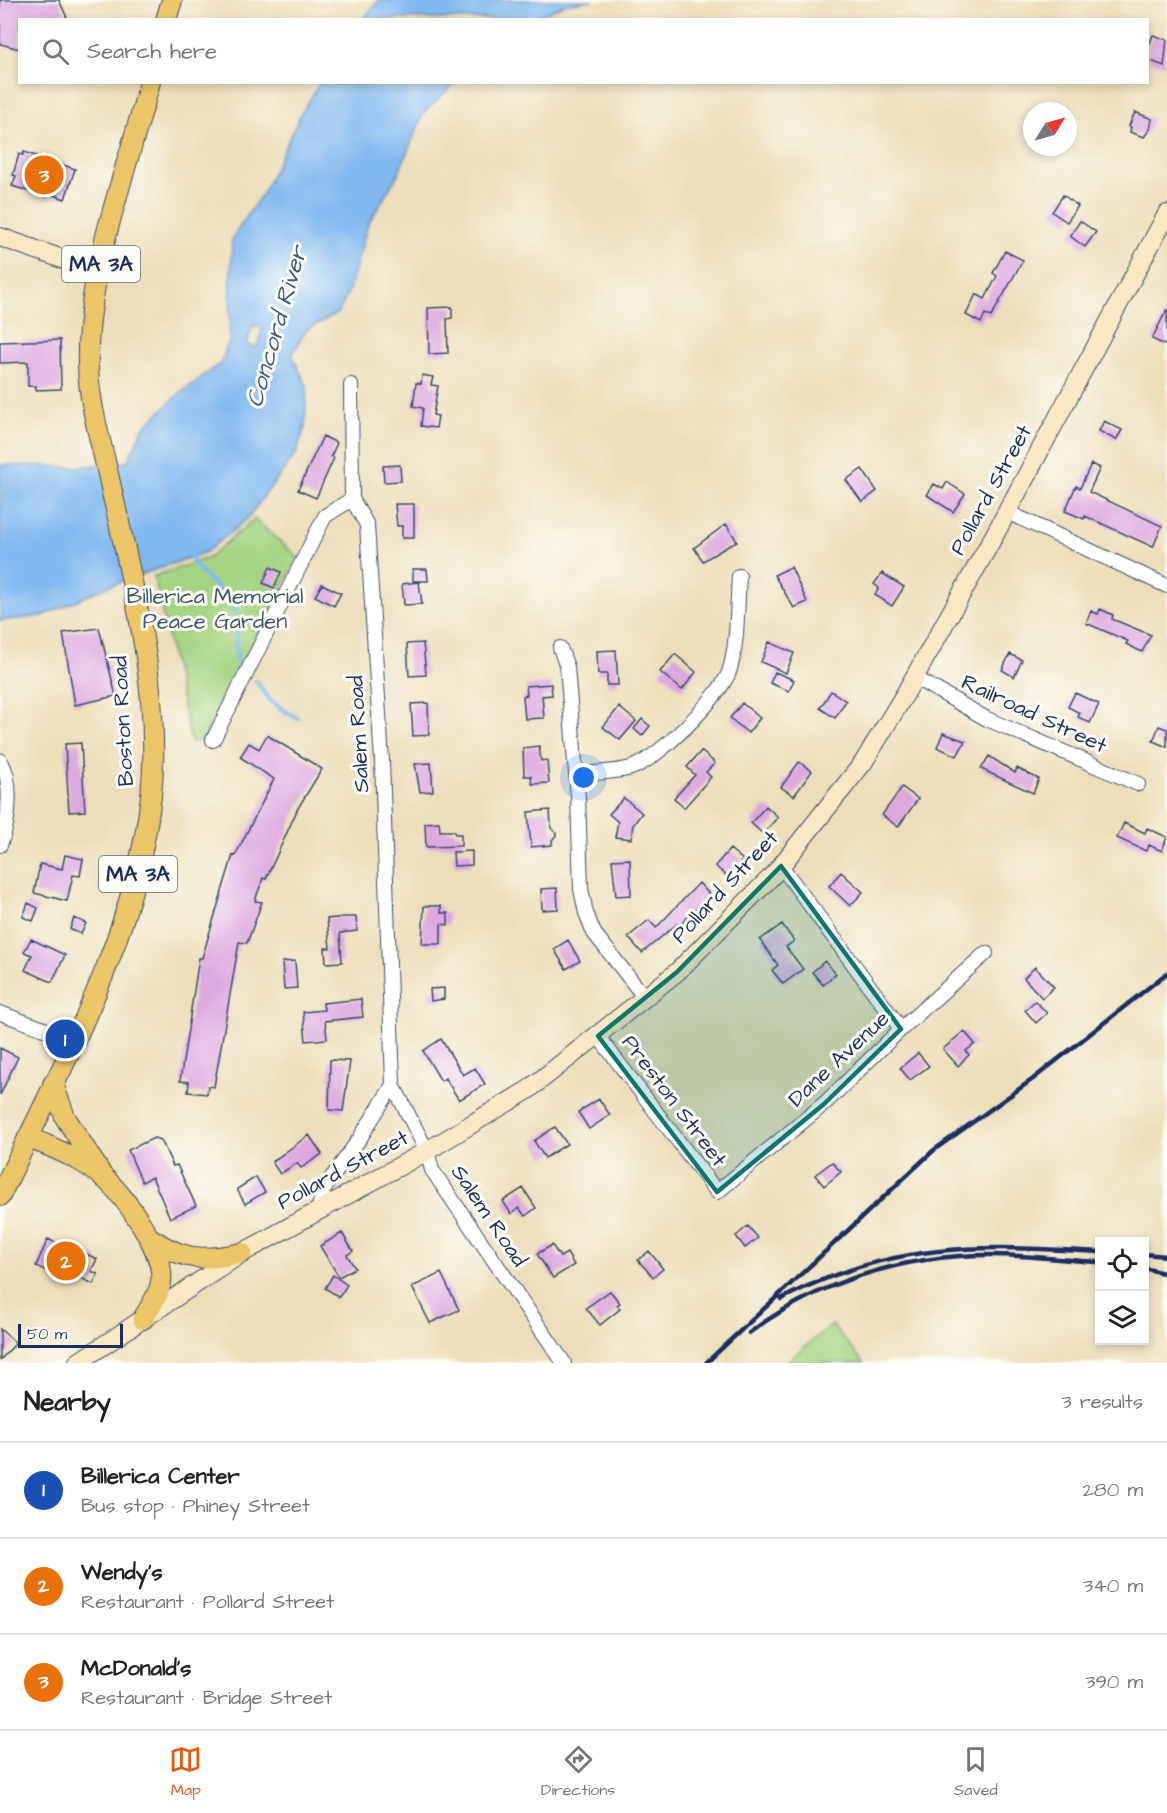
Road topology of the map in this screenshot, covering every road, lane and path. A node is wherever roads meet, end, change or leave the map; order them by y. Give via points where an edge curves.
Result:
1 (172, 0) edge
2 (167, 18) edge
3 (149, 84) edge
4 (1167, 214) edge
5 (0, 237) edge
6 (99, 272) junction
7 (351, 385) dead end
8 (352, 499) junction
9 (1007, 512) junction
10 (739, 576) dead end
11 (1167, 586) edge
12 (560, 648) dead end
13 (914, 677) junction
14 (213, 740) dead end
15 (0, 760) edge
16 (576, 775) junction
17 (1138, 784) dead end
18 (0, 845) edge
19 (781, 866) junction
20 (986, 953) dead end
21 (645, 998) junction
22 (0, 1013) edge
23 (901, 1029) junction
24 (598, 1036) junction
25 (74, 1040) junction
26 (53, 1084) junction
27 (393, 1085) junction
28 (28, 1137) junction
29 (427, 1151) junction
30 (103, 1177) junction
31 (717, 1192) joint
32 (0, 1196) edge
33 (319, 1209) junction
34 (150, 1238) junction
35 (242, 1253) junction
36 (143, 1319) junction
37 (77, 1363) edge
38 (564, 1363) edge

1 - 2 main road
3 - 6 main road, Boston Road / MA 3A
4 - 9 main road, Pollard Street
5 - 6 main road
6 - 25 main road, Boston Road / MA 3A via 88,364 95,423 137,606 150,698 152,755 148,816 132,899 116,946
7 - 8 street, Salem Road
8 - 14 street via 325,516
8 - 27 street, Salem Road via 367,525 382,761
9 - 11 street
9 - 13 main road, Pollard Street
10 - 16 street via 732,659 728,674 712,696 669,743 645,760 631,768
12 - 16 street via 567,667
13 - 17 street, Railroad Street via 987,719
13 - 19 main road, Pollard Street via 863,763
15 - 18 street via 8,787
16 - 21 street via 581,889 586,913 594,933
19 - 21 main road, Pollard Street via 677,972
19 - 23 street
20 - 23 street, Dane Avenue
21 - 24 main road, Pollard Street
22 - 25 street
23 - 31 street, Dane Avenue via 824,1104
24 - 29 main road, Pollard Street via 528,1090
24 - 31 street, Preston Street
25 - 26 main road, Boston Road / MA 3A
26 - 28 main road, Boston Road / MA 3A
26 - 30 main road via 65,1117
27 - 29 street, Salem Road
27 - 33 street via 323,1190
28 - 30 main road
28 - 32 main road, Boston Road / MA 3A
29 - 33 main road, Pollard Street
29 - 38 street, Salem Road via 432,1170
30 - 34 main road
33 - 35 main road, Pollard Street
34 - 35 main road via 170,1251 194,1258
34 - 36 main road via 159,1256 161,1281
35 - 36 main road, Pollard Street
36 - 37 main road, Pollard Street

